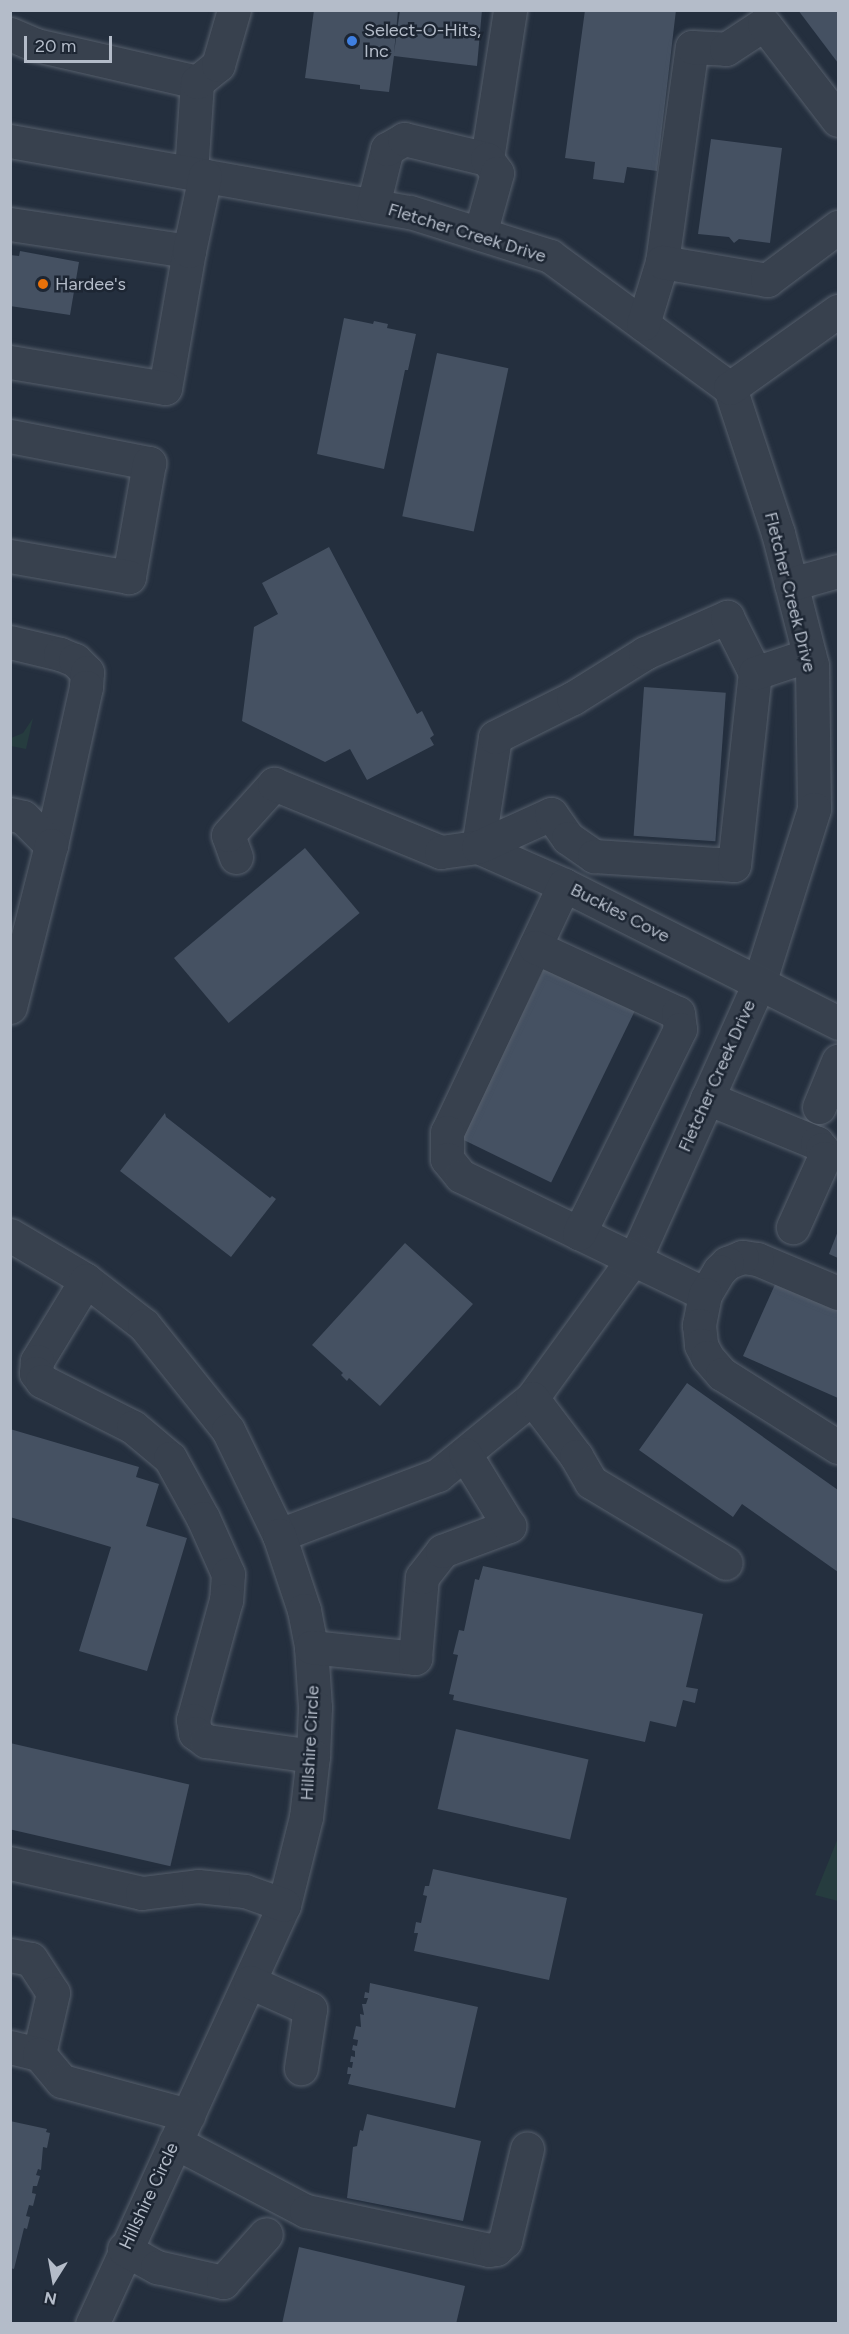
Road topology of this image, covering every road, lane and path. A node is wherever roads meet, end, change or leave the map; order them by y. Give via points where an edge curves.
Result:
1 (234, 10) edge
2 (510, 10) edge
3 (780, 10) edge
4 (10, 34) edge
5 (207, 74) junction
6 (838, 85) edge
7 (838, 120) edge
8 (10, 141) edge
9 (487, 159) junction
10 (198, 174) junction
11 (373, 205) junction
12 (10, 224) edge
13 (838, 226) edge
14 (480, 234) junction
15 (189, 251) junction
16 (662, 262) junction
17 (838, 311) edge
18 (643, 324) junction
19 (10, 362) edge
20 (730, 388) junction
21 (10, 436) edge
22 (10, 556) edge
23 (838, 570) edge
24 (791, 584) junction
25 (10, 642) edge
26 (809, 655) junction
27 (755, 673) junction
28 (826, 757) edge
29 (10, 814) edge
30 (51, 844) junction
31 (478, 847) junction
32 (236, 857) dead end
33 (564, 885) junction
34 (22, 914) edge
35 (535, 947) junction
36 (759, 983) junction
37 (13, 989) edge
38 (838, 1023) edge
39 (838, 1061) edge
40 (707, 1098) junction
41 (819, 1107) dead end
42 (793, 1227) dead end
43 (579, 1233) junction
44 (10, 1235) edge
45 (632, 1259) junction
46 (86, 1280) junction
47 (838, 1293) edge
48 (705, 1294) junction
49 (532, 1398) junction
50 (838, 1447) edge
51 (465, 1454) junction
52 (279, 1535) junction
53 (726, 1563) dead end
54 (311, 1647) junction
55 (313, 1756) junction
56 (10, 1863) edge
57 (284, 1905) junction
58 (10, 1955) edge
59 (250, 1982) junction
60 (25, 2051) edge
61 (301, 2068) dead end
62 (181, 2129) junction
63 (527, 2149) dead end
64 (266, 2234) dead end
65 (124, 2249) junction
66 (92, 2324) edge

1 - 5 street
2 - 9 street
3 - 6 street
4 - 5 street via 36,45
5 - 10 street
7 - 16 street via 764,24 726,49 692,47
8 - 10 street, Fletcher Creek Drive
9 - 11 street via 404,139 387,148
9 - 14 street via 497,173
10 - 11 street, Fletcher Creek Drive
10 - 15 street
11 - 14 street, Fletcher Creek Drive
12 - 15 street
13 - 16 street via 766,280
14 - 18 street, Fletcher Creek Drive via 550,256
15 - 19 street via 165,388
16 - 18 street
17 - 20 street
18 - 20 street, Fletcher Creek Drive
20 - 24 street, Fletcher Creek Drive
21 - 22 street via 149,463 129,577
23 - 24 street
24 - 26 street, Fletcher Creek Drive
25 - 30 street via 60,654 75,660 87,672
26 - 27 street
26 - 28 street, Fletcher Creek Drive
27 - 31 street via 727,617 645,653 573,698 495,737
27 - 31 street via 734,865 594,856 568,838 551,814
28 - 36 street, Fletcher Creek Drive via 814,809
29 - 30 street via 23,817
30 - 34 street
31 - 32 street via 441,852 274,784 228,835
31 - 33 street, Buckles Cove
33 - 35 street
33 - 36 street, Buckles Cove
34 - 37 street
35 - 43 street via 447,1132 447,1159 461,1176
35 - 43 street via 678,1013 680,1029
36 - 38 street, Buckles Cove
36 - 40 street, Fletcher Creek Drive
39 - 41 street
40 - 42 street via 817,1143 822,1149 824,1158
40 - 45 street, Fletcher Creek Drive
43 - 45 street
44 - 46 street, Hillshire Circle
45 - 48 street
45 - 49 street, Fletcher Creek Drive
46 - 52 street, Hillshire Circle via 144,1325 222,1421 256,1482
46 - 55 street via 37,1361 36,1373 42,1381 133,1427 170,1458 228,1574 225,1600 193,1720 195,1733 206,1741
47 - 48 street via 757,1258 742,1257 727,1263
48 - 50 street via 699,1325 707,1357 722,1374
49 - 51 street, Fletcher Creek Drive
49 - 53 street via 591,1482
51 - 52 street, Fletcher Creek Drive via 438,1476
51 - 54 street via 509,1526 442,1551 422,1577 415,1658
52 - 54 street, Hillshire Circle via 304,1610
54 - 55 street, Hillshire Circle
55 - 57 street, Hillshire Circle via 306,1817
56 - 57 street via 142,1893 198,1886 245,1891
57 - 59 street, Hillshire Circle
58 - 60 street via 31,1959 53,1993
59 - 61 street via 310,2009
59 - 62 street, Hillshire Circle
60 - 62 street via 62,2081
62 - 63 street via 306,2211 489,2250 505,2241
62 - 65 street, Hillshire Circle
64 - 65 street via 223,2282 157,2267
65 - 66 street, Hillshire Circle

